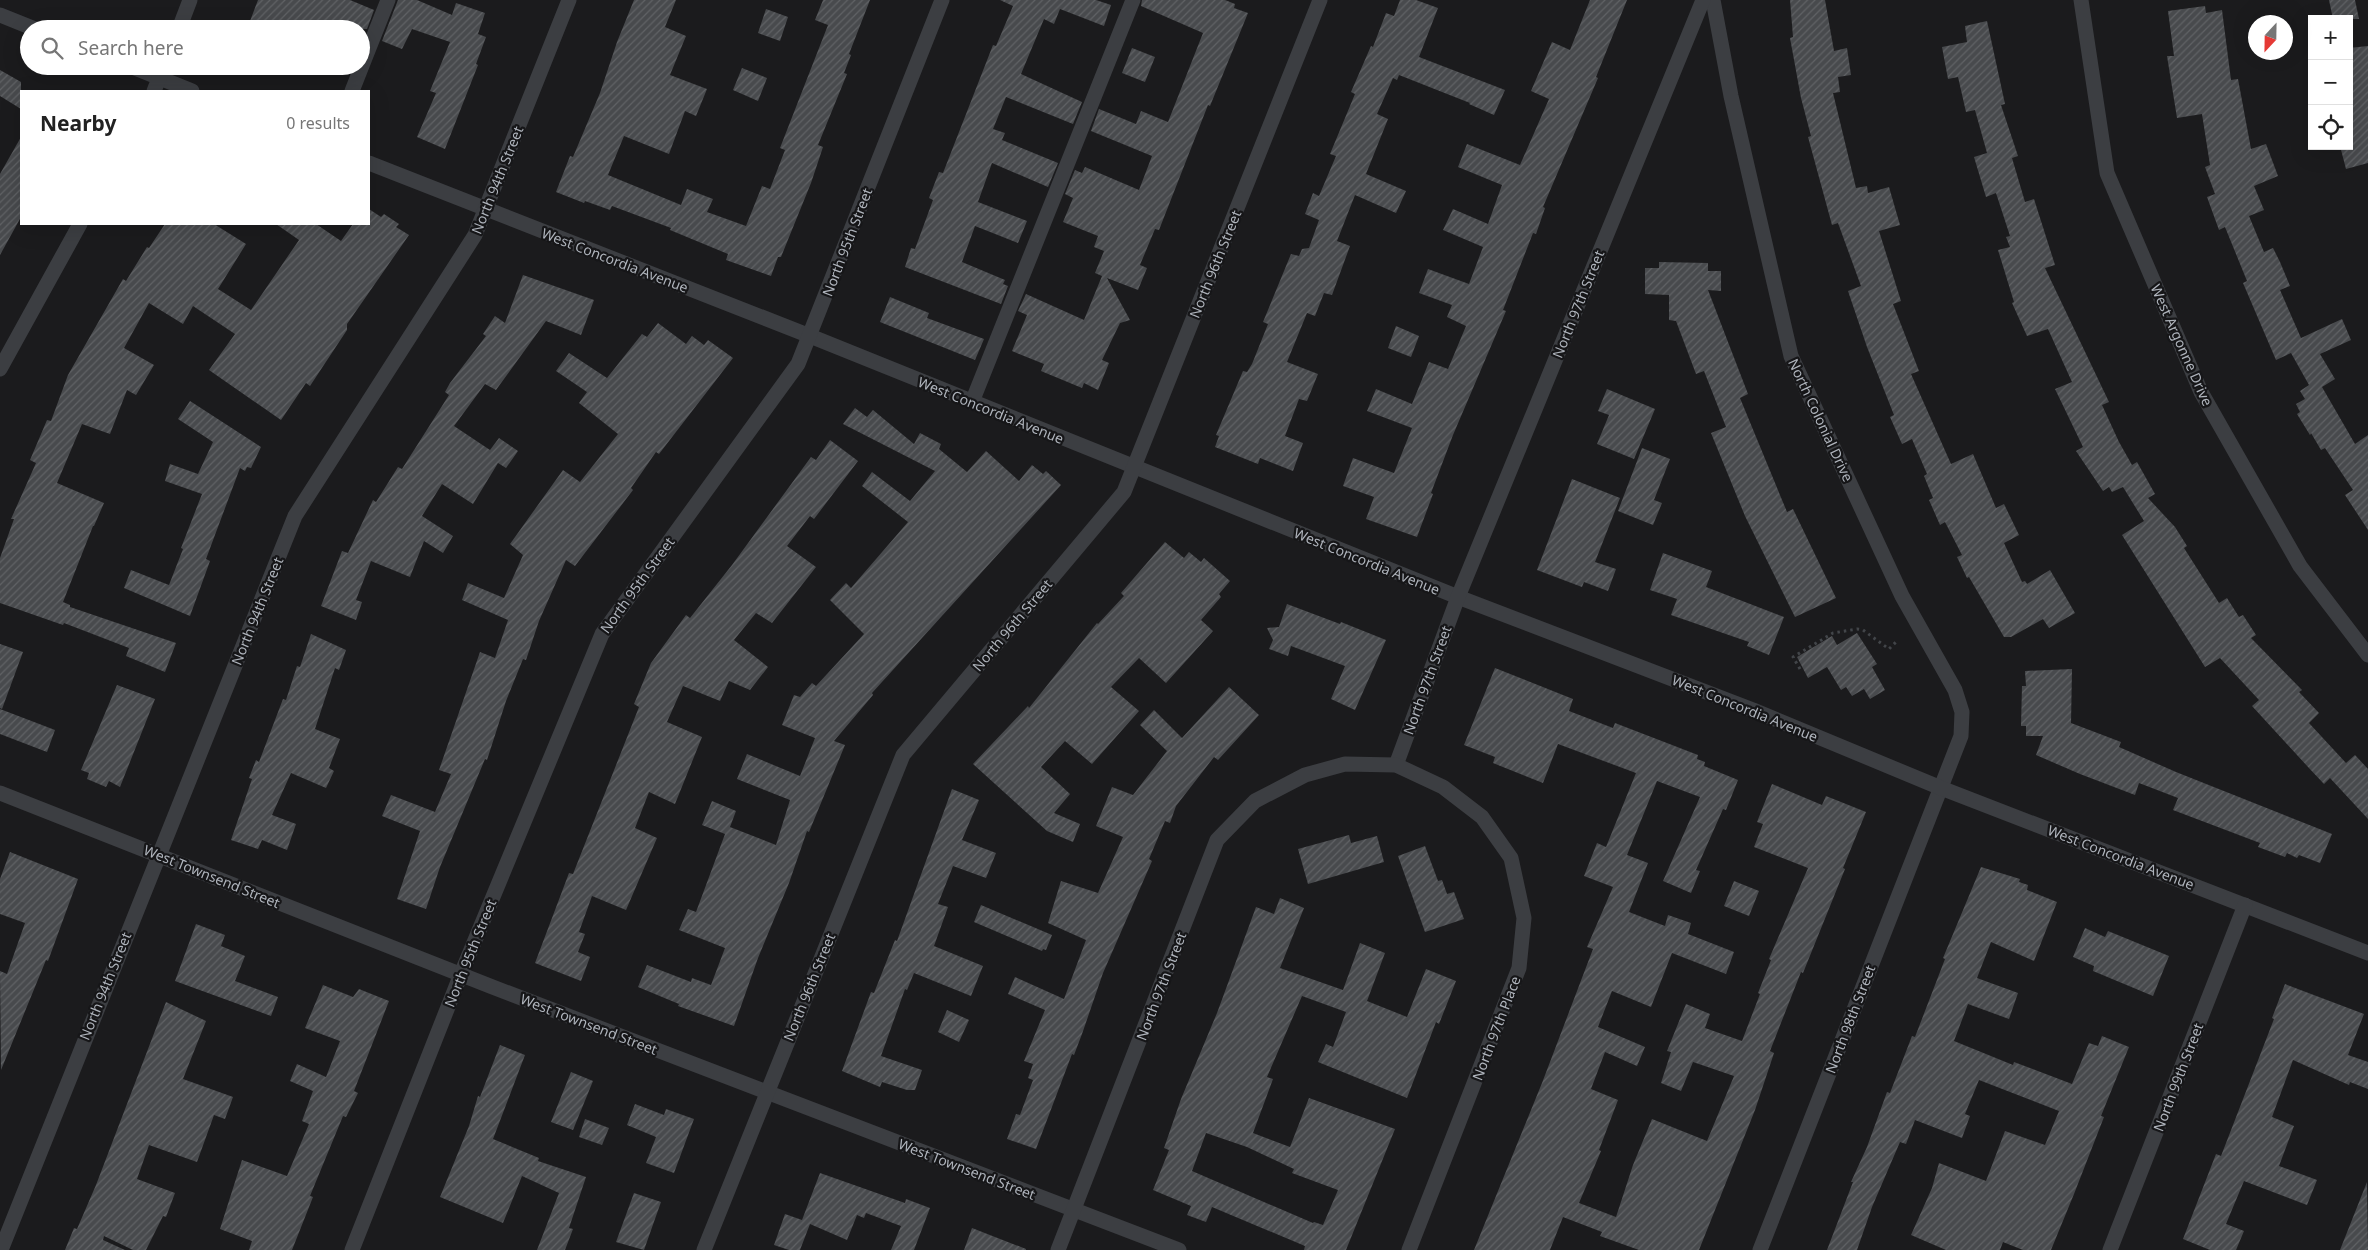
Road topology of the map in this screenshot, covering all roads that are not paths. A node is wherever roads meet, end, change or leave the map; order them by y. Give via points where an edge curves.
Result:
1 (190, 0) edge
2 (388, 0) edge
3 (568, 0) edge
4 (942, 0) edge
5 (1133, 0) edge
6 (1320, 0) edge
7 (1702, 0) edge
8 (1713, 0) edge
9 (2082, 0) edge
10 (0, 15) edge
11 (182, 20) edge
12 (20, 23) edge
13 (370, 46) edge
14 (358, 75) edge
15 (159, 78) edge
16 (189, 90) edge
17 (352, 90) edge
18 (370, 163) edge
19 (486, 210) junction
20 (79, 225) edge
21 (810, 336) junction
22 (0, 369) edge
23 (972, 402) junction
24 (1135, 468) junction
25 (1458, 597) junction
26 (2368, 654) edge
27 (1396, 765) junction
28 (1940, 788) junction
29 (0, 793) edge
30 (158, 854) junction
31 (2245, 905) junction
32 (2368, 953) edge
33 (461, 974) junction
34 (767, 1093) junction
35 (1074, 1210) junction
36 (1, 1250) edge
37 (352, 1250) edge
38 (704, 1250) edge
39 (1058, 1250) edge
40 (1179, 1250) edge
41 (1409, 1250) edge
42 (1760, 1250) edge
43 (2110, 1250) edge

1 - 11 street
2 - 13 street
3 - 19 street, North 94th Street
4 - 21 street, North 95th Street
5 - 23 street
6 - 24 street, North 96th Street
7 - 25 street, North 97th Street
8 - 28 street, North Colonial Drive via 1731,96 1791,356 1902,596 1955,690 1962,712 1961,736
9 - 26 street, West Argonne Drive via 2108,173 2201,392 2300,566
10 - 12 street
14 - 17 street
15 - 16 street
18 - 19 street, West Concordia Avenue
19 - 21 street, West Concordia Avenue
19 - 30 street, North 94th Street via 475,236 295,516
20 - 22 street
21 - 23 street, West Concordia Avenue
21 - 33 street, North 95th Street via 798,364 602,634
23 - 24 street, West Concordia Avenue
24 - 25 street, West Concordia Avenue
24 - 34 street, North 96th Street via 1124,492 903,755
25 - 27 street, North 97th Street
25 - 28 street, West Concordia Avenue via 1753,710
27 - 35 street, North 97th Street via 1345,764 1305,775 1256,802 1217,840
27 - 41 street, North 97th Place via 1443,787 1482,817 1512,858 1524,918 1519,968
28 - 31 street, West Concordia Avenue
28 - 42 street, North 98th Street
29 - 30 street, West Townsend Street
30 - 33 street, West Townsend Street
30 - 36 street, North 94th Street
31 - 32 street, West Concordia Avenue
31 - 43 street, North 99th Street
33 - 34 street, West Townsend Street
33 - 37 street, North 95th Street
34 - 35 street, West Townsend Street
34 - 38 street, North 96th Street
35 - 39 street, North 97th Street
35 - 40 street, West Townsend Street

